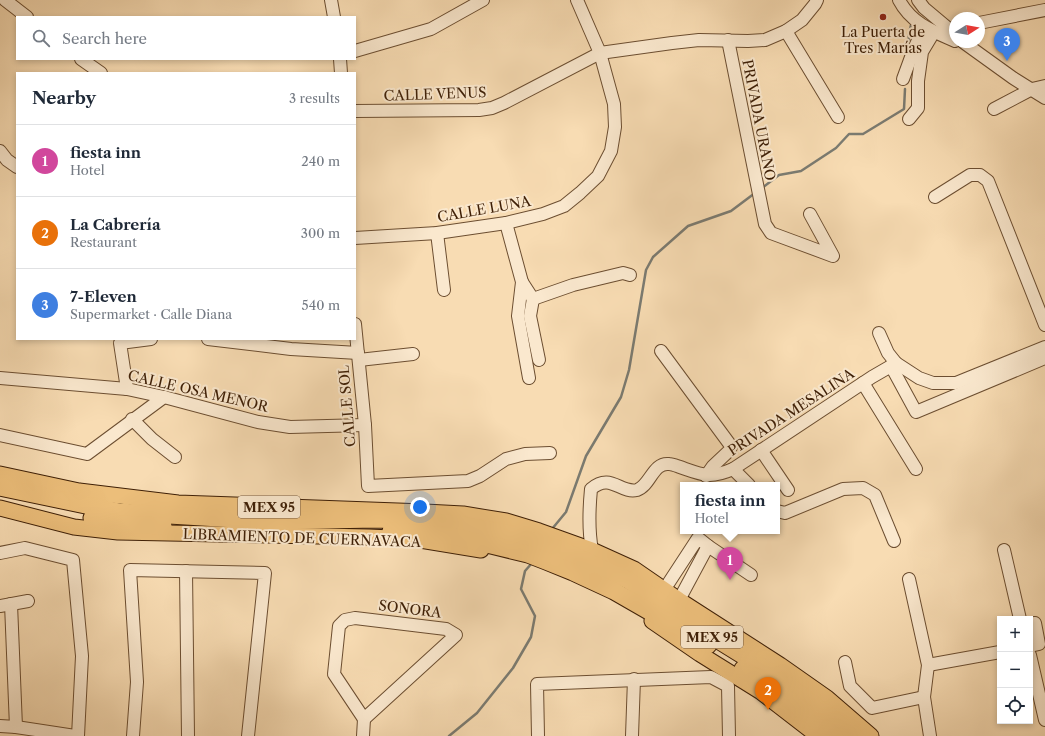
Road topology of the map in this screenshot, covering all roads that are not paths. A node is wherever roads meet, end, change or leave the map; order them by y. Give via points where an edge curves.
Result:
1 (5, 0) edge
2 (331, 0) edge
3 (577, 0) edge
4 (817, 0) edge
5 (903, 0) edge
6 (481, 1) edge
7 (921, 4) edge
8 (1045, 10) edge
9 (26, 16) edge
10 (334, 16) edge
11 (985, 22) edge
12 (924, 26) junction
13 (949, 27) edge
14 (949, 29) edge
15 (786, 31) junction
16 (949, 38) edge
17 (728, 40) junction
18 (969, 48) edge
19 (918, 50) junction
20 (356, 51) edge
21 (600, 53) junction
22 (82, 60) edge
23 (340, 60) edge
24 (100, 72) edge
25 (341, 72) edge
26 (903, 79) dead end
27 (1045, 86) edge
28 (1032, 89) junction
29 (1045, 98) edge
30 (994, 109) dead end
31 (356, 111) edge
32 (838, 117) dead end
33 (909, 119) dead end
34 (935, 197) dead end
35 (810, 214) dead end
36 (506, 223) junction
37 (437, 233) junction
38 (356, 238) edge
39 (630, 275) dead end
40 (522, 282) junction
41 (444, 290) dead end
42 (533, 299) junction
43 (1045, 325) edge
44 (879, 333) dead end
45 (356, 335) edge
46 (143, 340) edge
47 (216, 340) edge
48 (1045, 347) edge
49 (661, 351) dead end
50 (413, 354) dead end
51 (358, 357) junction
52 (1045, 358) edge
53 (539, 360) dead end
54 (893, 364) junction
55 (0, 378) edge
56 (529, 378) dead end
57 (863, 383) junction
58 (127, 388) junction
59 (164, 397) junction
60 (132, 420) junction
61 (365, 425) junction
62 (0, 435) edge
63 (761, 450) junction
64 (550, 453) dead end
65 (174, 457) dead end
66 (733, 469) junction
67 (916, 469) dead end
68 (0, 474) edge
69 (706, 476) junction
70 (746, 482) edge
71 (0, 487) edge
72 (788, 490) dead end
73 (0, 497) edge
74 (0, 508) edge
75 (780, 512) edge
76 (894, 541) dead end
77 (564, 545) junction
78 (708, 546) junction
79 (532, 547) junction
80 (592, 550) junction
81 (1004, 550) dead end
82 (0, 553) edge
83 (545, 564) junction
84 (186, 571) junction
85 (751, 575) dead end
86 (909, 579) dead end
87 (664, 590) junction
88 (679, 600) junction
89 (28, 601) dead end
90 (6, 605) edge
91 (1019, 616) edge
92 (1034, 620) edge
93 (1033, 645) edge
94 (997, 653) edge
95 (845, 662) dead end
96 (928, 665) junction
97 (1033, 668) edge
98 (634, 679) junction
99 (924, 697) junction
100 (364, 719) junction
101 (1045, 720) edge
102 (0, 726) edge
103 (16, 727) junction
104 (870, 730) edge
105 (812, 733) edge
106 (77, 736) edge
107 (133, 736) edge
108 (188, 736) edge
109 (248, 736) edge
110 (363, 736) edge
111 (538, 736) edge
112 (632, 736) edge
113 (729, 736) edge
114 (834, 736) edge
115 (855, 736) edge
116 (882, 736) edge
117 (930, 736) edge

1 - 9 street
2 - 10 street
3 - 21 street
4 - 15 street, CALLE VENUS via 802,20
5 - 12 street via 906,11
6 - 20 street via 431,29
7 - 12 street via 914,11 913,17
7 - 13 street
8 - 11 street
12 - 14 street
12 - 16 street
12 - 19 street
15 - 17 street, CALLE VENUS via 765,40
15 - 32 street
17 - 21 street, CALLE VENUS via 672,43
17 - 35 street, PRIVADA URANO via 765,224 771,233 833,256
18 - 28 street
19 - 26 street
19 - 33 street via 918,108
21 - 31 street, CALLE VENUS via 492,108
21 - 36 street, CALLE LUNA via 614,104 614,127 610,151 598,176 564,206
22 - 24 street
23 - 25 street
27 - 28 street
28 - 29 street
28 - 30 street
34 - 43 street via 970,175 980,175 988,181
36 - 37 street, CALLE LUNA
36 - 40 street
37 - 38 street, CALLE LUNA
37 - 41 street
39 - 42 street via 622,273
40 - 42 street
40 - 56 street via 518,316
42 - 53 street via 530,316
44 - 54 street
45 - 51 street, CALLE SOL
46 - 58 street via 120,343
47 - 51 street
48 - 54 street via 956,383 934,383
49 - 69 street via 731,446
50 - 51 street
51 - 61 street, CALLE SOL
52 - 54 street via 916,412
54 - 57 street, PRIVADA MESALINA
55 - 58 street, CALLE OSA MENOR
57 - 63 street, PRIVADA MESALINA
57 - 67 street
58 - 59 street, CALLE OSA MENOR
59 - 60 street
59 - 61 street, CALLE OSA MENOR via 258,422 290,427
60 - 62 street via 87,454
60 - 65 street
61 - 64 street, CALLE SOL via 368,486 468,481 506,459 525,454
63 - 66 street, PRIVADA MESALINA
63 - 72 street
66 - 69 street, PRIVADA MESALINA via 720,475
66 - 70 street
68 - 79 main road, MEX 95 via 79,492 178,504 464,514 506,521
69 - 80 street, PRIVADA MESALINA via 669,464 659,466 638,490 633,491 606,482 598,483 592,489 588,516
71 - 79 highway, MEX 95 via 119,512 269,520 376,519 463,525 506,533
73 - 79 highway, MEX 95 via 119,524 414,532
74 - 79 main road, LIBRAMIENTO DE CUERNAVACA / MEX 95 via 74,527 118,532 369,537 414,540 489,552
75 - 76 street via 785,513 843,489 863,488 875,495
77 - 79 highway, MEX 95
77 - 80 main road, MEX 95
77 - 115 highway, MEX 95 via 628,580 775,675
78 - 85 street
78 - 87 street via 698,538
78 - 88 street
79 - 83 highway, MEX 95
80 - 87 main road, MEX 95 via 634,569
81 - 91 street
82 - 106 street via 25,548 73,560 82,656
83 - 105 main road, MEX 95 via 612,597 656,623 761,692
83 - 114 highway, MEX 95 via 574,572 614,591 709,646 769,685
84 - 107 street via 130,570 137,682
84 - 108 street
84 - 109 street via 265,573
86 - 96 street
87 - 88 main road, MEX 95
88 - 104 main road, MEX 95 via 773,661
89 - 90 street
90 - 103 street
92 - 93 street via 1039,644
94 - 96 street
95 - 99 street via 850,686 872,708
96 - 99 street
97 - 101 street
98 - 111 street via 537,684
98 - 112 street
98 - 113 street via 711,677 728,686
99 - 117 street
100 - 100 street, SONORA via 444,646 456,635 446,629 355,618 345,620 339,626 334,674
100 - 110 street
102 - 103 street
103 - 106 street
104 - 116 main road

